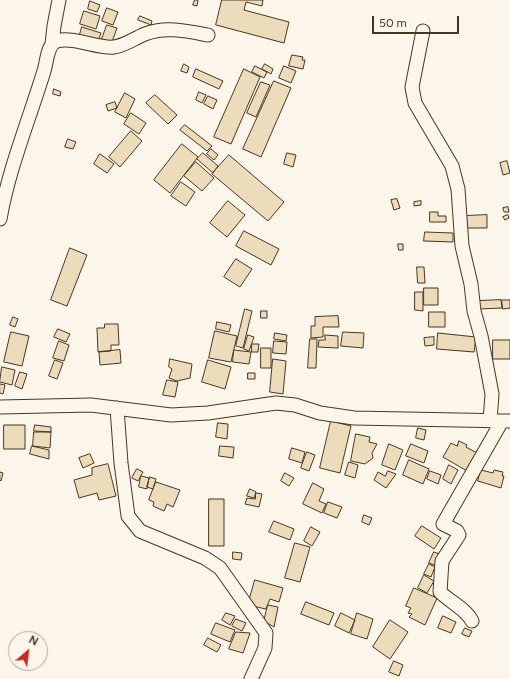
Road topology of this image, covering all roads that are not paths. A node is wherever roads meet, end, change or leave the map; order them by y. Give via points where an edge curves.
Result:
1 (59, 0) edge
2 (423, 31) dead end
3 (208, 35) dead end
4 (52, 44) junction
5 (0, 219) edge
6 (0, 406) edge
7 (118, 408) junction
8 (501, 421) edge
9 (472, 621) dead end
10 (251, 679) edge

1 - 4 street
2 - 8 street via 412,87 416,103 452,166 458,189 462,246 474,311 482,336 492,394
3 - 4 street via 179,30 158,30 114,47 66,41
4 - 5 street via 5,193
6 - 7 street via 91,405
7 - 8 street via 171,415 208,413 276,403 354,418
7 - 10 street via 121,463 128,516 140,531 206,558 220,568 266,632 265,648
8 - 9 street via 443,524 459,535 442,561 440,592 465,611

